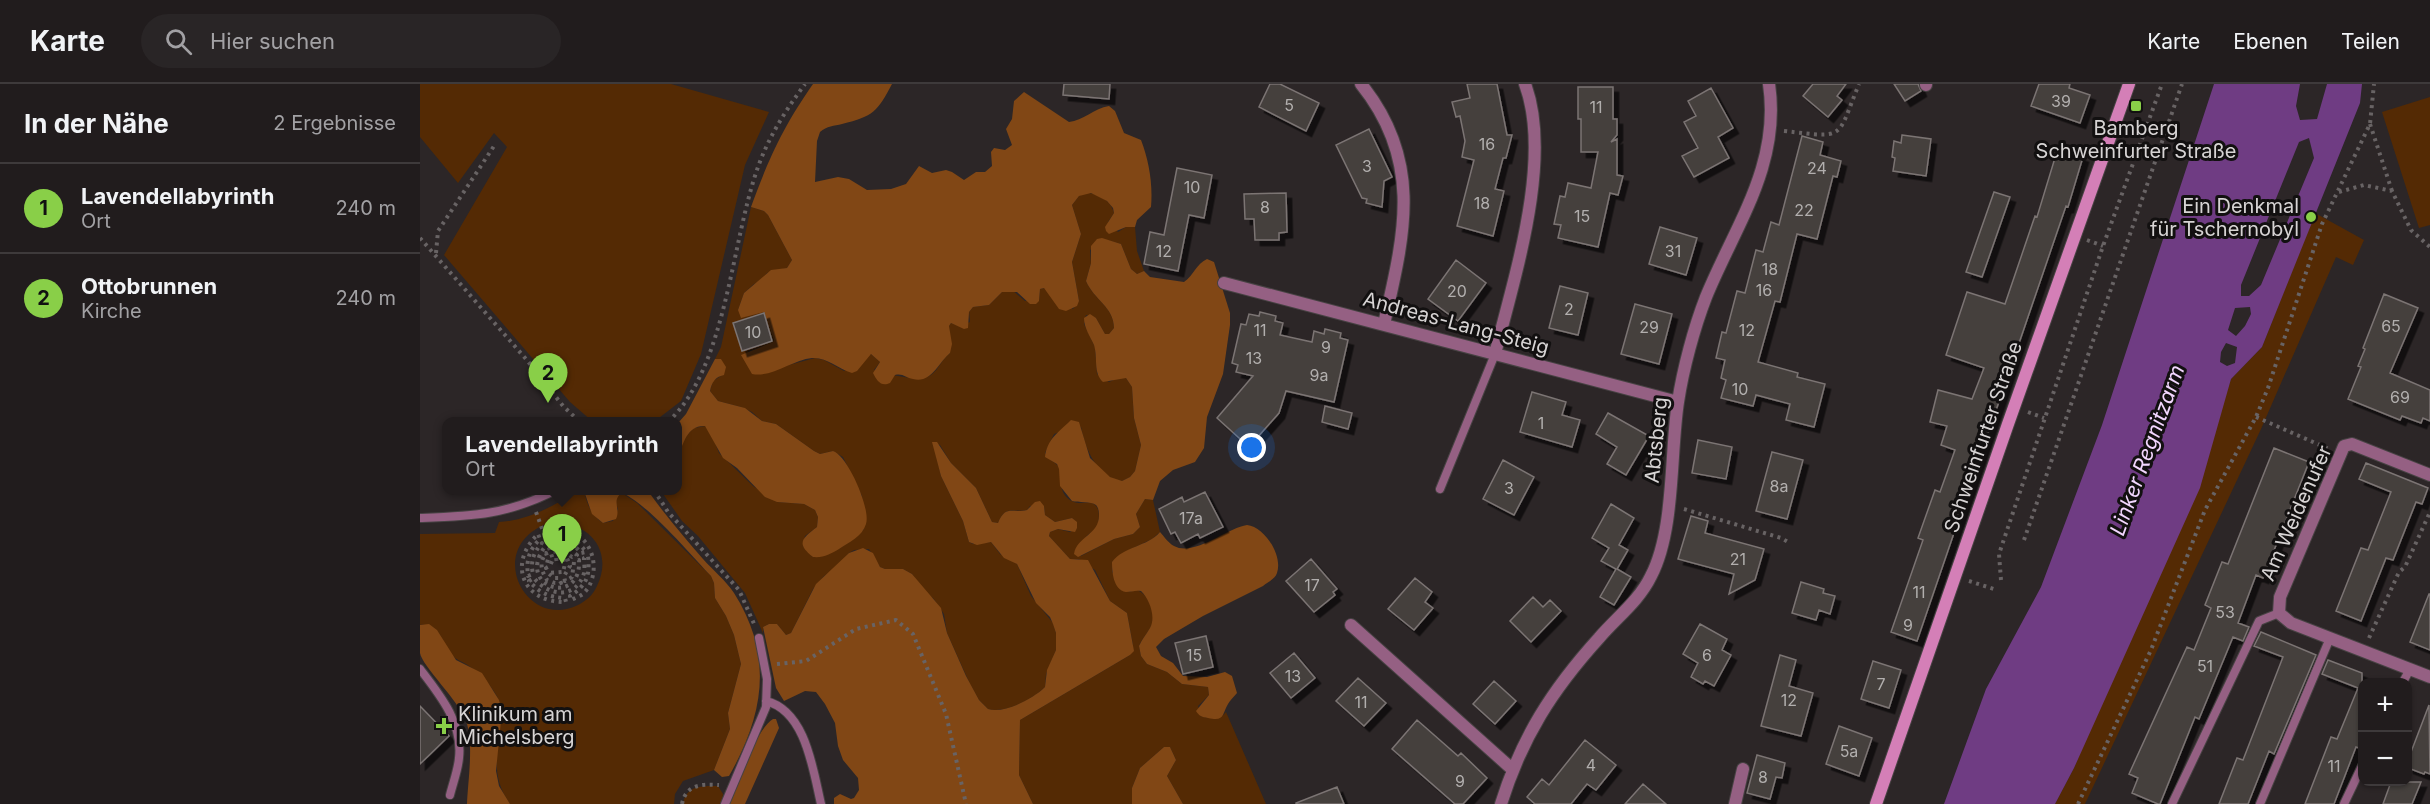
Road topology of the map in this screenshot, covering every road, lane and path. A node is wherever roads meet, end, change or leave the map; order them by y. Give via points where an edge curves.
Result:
1 (806, 84) edge
2 (1361, 84) edge
3 (1525, 84) edge
4 (1769, 84) edge
5 (1859, 84) edge
6 (2129, 84) edge
7 (2162, 84) edge
8 (2182, 84) edge
9 (2374, 84) edge
10 (2370, 124) junction
11 (1788, 132) dead end
12 (496, 143) dead end
13 (2392, 191) junction
14 (2339, 193) junction
15 (420, 238) edge
16 (2430, 247) edge
17 (436, 254) junction
18 (1224, 283) dead end
19 (1384, 324) junction
20 (1495, 354) junction
21 (1678, 402) junction
22 (575, 417) edge
23 (672, 417) edge
24 (2256, 417) junction
25 (2339, 453) junction
26 (2430, 475) edge
27 (1440, 489) dead end
28 (546, 495) edge
29 (657, 495) edge
30 (532, 502) junction
31 (1668, 505) junction
32 (2430, 512) edge
33 (420, 518) edge
34 (2024, 540) dead end
35 (1788, 542) dead end
36 (557, 565) dead end
37 (1955, 576) junction
38 (2001, 580) dead end
39 (1996, 590) dead end
40 (2279, 613) junction
41 (1351, 625) dead end
42 (759, 638) joint
43 (2330, 638) junction
44 (2363, 651) junction
45 (765, 664) junction
46 (420, 669) edge
47 (2410, 669) junction
48 (2430, 677) edge
49 (2405, 678) edge
50 (766, 701) junction
51 (1512, 769) junction
52 (1743, 770) dead end
53 (2358, 774) edge
54 (733, 785) junction
55 (450, 795) dead end
56 (682, 804) edge
57 (725, 804) edge
58 (821, 804) edge
59 (966, 804) edge
60 (1501, 804) edge
61 (1735, 804) edge
62 (1876, 804) edge
63 (2078, 804) edge
64 (2172, 804) edge
65 (2260, 804) edge
66 (2344, 804) edge

1 - 23 path via 778,123 758,167 709,359 685,403
2 - 19 street via 1394,143 1405,198 1401,247
3 - 20 street via 1533,126 1533,183
4 - 21 street, Abtsberg via 1772,130 1765,165 1706,298
5 - 11 path via 1844,126 1838,132 1824,136
6 - 37 street, Schweinfurter Straße
7 - 38 path via 2011,515 1999,554
8 - 34 path
9 - 10 path
10 - 13 path
10 - 14 path
12 - 17 path via 438,231
13 - 14 path via 2364,185
13 - 16 path via 2411,230
14 - 24 path via 2322,224
15 - 17 path
17 - 22 path
18 - 19 street, Andreas-Lang-Steig
19 - 20 street, Andreas-Lang-Steig
20 - 21 street, Andreas-Lang-Steig
20 - 27 lane
21 - 31 street, Abtsberg
24 - 25 path
24 - 63 path via 2205,510 2151,650
25 - 26 street, Am Weidenufer via 2352,444
25 - 40 street, Am Weidenufer via 2280,597
28 - 30 lane
29 - 42 path via 739,590
30 - 33 lane via 493,514
30 - 36 path via 553,559 546,568 546,553 542,558 547,580 561,582 548,573 563,572 562,555 570,566 564,576 566,581 572,577 574,562 579,560 580,572 565,587 544,584 536,565 544,548 542,543 535,551 533,574 528,576 526,564 530,549 540,539 538,534 526,546 521,565 525,580 537,596 550,602 566,602 565,598 539,592 529,581 534,578 542,588 566,592 577,585 584,572 584,558 588,556 589,573 581,589 570,596 572,600 584,592 594,574 592,552 570,531 549,529 550,535 567,536 580,543 586,552 581,553 565,540 552,539 553,544 563,544 577,555 572,557 555,548
31 - 35 path
31 - 51 street, Abtsberg via 1661,547 1642,593 1555,692 1530,730
32 - 44 path
37 - 39 path
37 - 62 street, Schweinfurter Straße
40 - 43 street, Am Weidenufer via 2291,623
40 - 64 lane, Am Weidenufer via 2259,621
41 - 51 street
42 - 45 lane
43 - 44 street, Am Weidenufer
43 - 65 lane
44 - 47 street, Am Weidenufer
45 - 50 lane
45 - 59 path via 806,661 856,629 896,621 913,634 946,714
46 - 55 lane via 457,726 459,757
47 - 48 street, Am Weidenufer
47 - 49 lane
50 - 54 lane via 760,725
50 - 58 lane via 780,705 795,722
51 - 60 street, Abtsberg
52 - 61 street
53 - 66 lane
54 - 56 path via 698,785 688,791
54 - 57 lane

